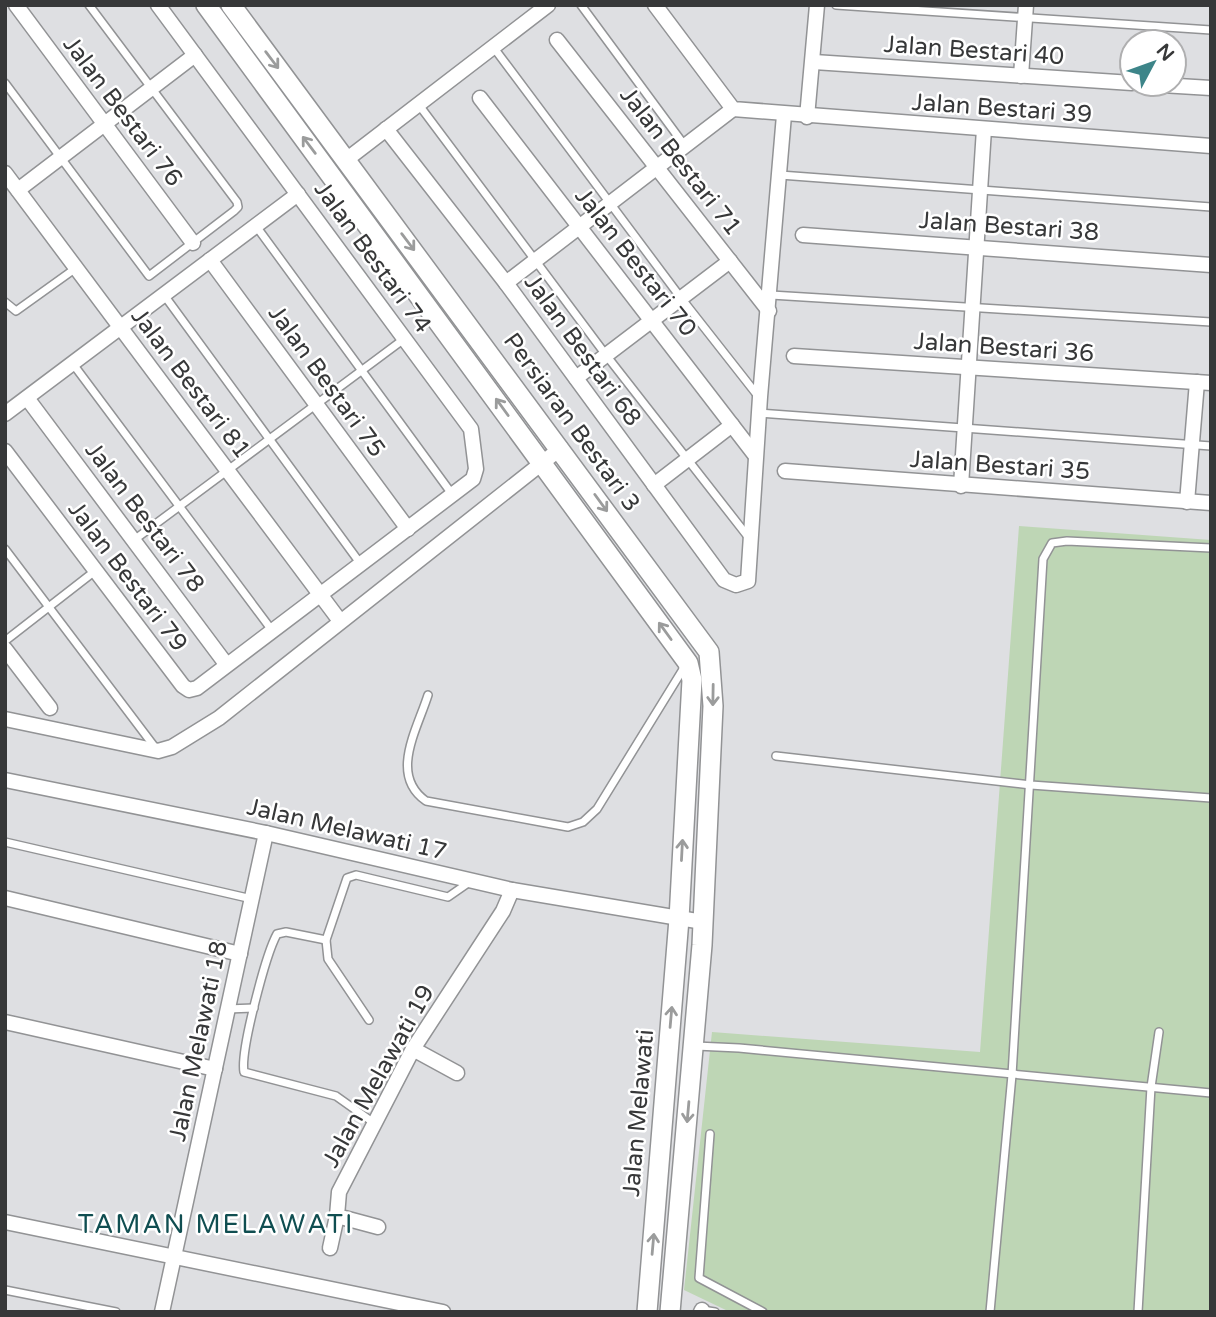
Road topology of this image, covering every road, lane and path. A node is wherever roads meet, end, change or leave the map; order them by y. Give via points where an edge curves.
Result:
1 (16, 5) edge
2 (89, 5) edge
3 (158, 5) edge
4 (206, 5) edge
5 (231, 5) edge
6 (548, 5) edge
7 (581, 5) edge
8 (655, 5) edge
9 (817, 5) edge
10 (836, 5) edge
11 (1025, 12) edge
12 (1211, 30) edge
13 (557, 40) dead end
14 (494, 48) junction
15 (195, 55) junction
16 (814, 62) junction
17 (1021, 76) junction
18 (1118, 82) edge
19 (5, 83) edge
20 (1188, 87) edge
21 (1211, 88) edge
22 (151, 89) junction
23 (480, 98) dead end
24 (419, 104) junction
25 (733, 109) junction
26 (787, 116) junction
27 (807, 117) junction
28 (104, 124) junction
29 (386, 129) junction
30 (984, 129) junction
31 (685, 146) junction
32 (1211, 146) edge
33 (61, 157) junction
34 (346, 160) junction
35 (657, 168) junction
36 (5, 173) edge
37 (780, 175) junction
38 (18, 190) junction
39 (980, 190) junction
40 (298, 194) junction
41 (611, 203) junction
42 (1211, 207) edge
43 (256, 226) junction
44 (580, 227) junction
45 (803, 235) dead end
46 (193, 243) junction
47 (977, 246) junction
48 (210, 260) junction
49 (730, 261) junction
50 (537, 262) junction
51 (1211, 265) edge
52 (77, 268) junction
53 (506, 283) junction
54 (164, 295) junction
55 (771, 295) junction
56 (681, 298) junction
57 (5, 302) edge
58 (972, 307) junction
59 (769, 311) junction
60 (652, 320) junction
61 (1211, 322) edge
62 (121, 327) junction
63 (404, 338) junction
64 (606, 355) junction
65 (794, 356) dead end
66 (72, 364) junction
67 (968, 368) junction
68 (361, 371) junction
69 (576, 378) junction
70 (1204, 383) edge
71 (760, 397) junction
72 (27, 398) junction
73 (316, 404) junction
74 (759, 413) junction
75 (5, 414) edge
76 (732, 425) junction
77 (964, 428) junction
78 (269, 439) junction
79 (1192, 444) junction
80 (1211, 446) edge
81 (561, 448) junction
82 (5, 451) edge
83 (755, 455) junction
84 (686, 460) junction
85 (542, 463) junction
86 (228, 470) junction
87 (785, 471) dead end
88 (654, 485) junction
89 (961, 486) junction
90 (453, 494) junction
91 (1187, 502) junction
92 (1211, 503) edge
93 (180, 506) junction
94 (408, 529) junction
95 (134, 540) junction
96 (750, 540) junction
97 (1211, 548) edge
98 (5, 549) edge
99 (360, 564) junction
100 (95, 570) junction
101 (319, 593) junction
102 (49, 607) junction
103 (340, 621) junction
104 (271, 629) junction
105 (5, 641) edge
106 (5, 649) edge
107 (688, 663) junction
108 (226, 664) junction
109 (428, 695) dead end
110 (50, 708) dead end
111 (5, 719) edge
112 (158, 751) junction
113 (776, 756) dead end
114 (5, 780) edge
115 (1031, 785) junction
116 (1211, 798) edge
117 (266, 833) junction
118 (5, 842) edge
119 (471, 881) junction
120 (512, 890) junction
121 (5, 898) edge
122 (252, 899) junction
123 (679, 919) junction
124 (704, 922) junction
125 (326, 940) junction
126 (240, 954) junction
127 (254, 1008) junction
128 (227, 1009) junction
129 (369, 1020) dead end
130 (5, 1022) edge
131 (1159, 1032) dead end
132 (694, 1046) junction
133 (413, 1049) junction
134 (215, 1069) junction
135 (457, 1073) dead end
136 (1012, 1075) junction
137 (1152, 1087) junction
138 (1211, 1093) edge
139 (374, 1124) junction
140 (710, 1135) dead end
141 (337, 1216) junction
142 (5, 1222) edge
143 (378, 1227) dead end
144 (330, 1248) dead end
145 (173, 1259) junction
146 (5, 1290) edge
147 (411, 1308) edge
148 (116, 1312) edge
149 (162, 1312) edge
150 (443, 1312) edge
151 (647, 1312) edge
152 (670, 1312) edge
153 (763, 1312) edge
154 (990, 1312) edge
155 (1138, 1312) edge

1 - 28 street, Jalan Bestari 76
2 - 22 lane
3 - 15 street, Jalan Bestari 74
85 -> 4 street, Persiaran Bestari 3
5 -> 34 street, Persiaran Bestari 3
6 - 14 street
7 - 31 lane
8 - 25 street
9 - 16 street
10 - 11 lane
11 - 12 lane
11 - 17 street
13 - 35 street, Jalan Bestari 71
14 - 24 street
14 - 41 lane
15 - 22 street
15 - 40 street, Jalan Bestari 74
16 - 17 street, Jalan Bestari 40
16 - 27 street
17 - 18 street, Jalan Bestari 40
19 - 33 lane
20 - 21 street
22 - 28 street
22 - 46 lane via 238,207
23 - 44 street, Jalan Bestari 70
24 - 29 street
24 - 50 lane
25 - 26 street, Jalan Bestari 39
25 - 31 street
26 - 27 street, Jalan Bestari 39
26 - 37 street
27 - 30 street, Jalan Bestari 39
28 - 33 street
28 - 46 street, Jalan Bestari 76
29 - 34 street
29 - 53 street, Jalan Bestari 68
30 - 32 street, Jalan Bestari 39
30 - 39 street
31 - 35 street
33 - 38 street
33 - 46 lane via 149,276
34 -> 81 street, Persiaran Bestari 3
35 - 41 street
35 - 49 street, Jalan Bestari 71
36 - 38 street, Jalan Bestari 81
37 - 39 lane
37 - 55 street
38 - 52 street, Jalan Bestari 81
39 - 42 lane
39 - 47 street
40 - 43 street
40 - 63 street, Jalan Bestari 74
41 - 44 street
41 - 56 lane
43 - 48 street
43 - 68 lane
44 - 50 street
44 - 60 street, Jalan Bestari 70
45 - 47 street, Jalan Bestari 38
47 - 51 street, Jalan Bestari 38
47 - 58 street
48 - 54 street
48 - 73 street, Jalan Bestari 75
49 - 56 street
49 - 59 street, Jalan Bestari 71
50 - 53 street
50 - 64 lane
52 - 57 lane via 20,309
52 - 62 street, Jalan Bestari 81
53 - 69 street, Jalan Bestari 68
54 - 62 street
54 - 78 lane
55 - 58 lane
55 - 59 street
56 - 60 street
56 - 71 lane
58 - 61 lane
58 - 67 street
59 - 71 street
60 - 64 street
60 - 76 street, Jalan Bestari 70
62 - 66 street
62 - 86 street, Jalan Bestari 81
63 - 68 lane
63 - 90 street, Jalan Bestari 74 via 474,438 473,479
64 - 69 street
64 - 84 lane
65 - 67 street, Jalan Bestari 36
66 - 72 street
66 - 93 lane
67 - 70 street, Jalan Bestari 36
67 - 77 street
68 - 73 lane
68 - 90 lane
69 - 88 street, Jalan Bestari 68
70 - 79 street
71 - 74 street
72 - 75 street
72 - 95 street, Jalan Bestari 78
73 - 78 lane
73 - 94 street, Jalan Bestari 75
74 - 77 lane
74 - 83 street
76 - 83 street, Jalan Bestari 70
76 - 84 street
77 - 79 lane
77 - 89 street
78 - 86 lane
78 - 99 lane
79 - 80 lane
79 - 91 street
81 - 85 street
81 -> 124 street, Persiaran Bestari 3 via 709,652 713,706
82 - 100 street, Jalan Bestari 79
83 - 96 street
84 - 88 street
84 - 96 lane
85 - 103 street
107 -> 85 street, Persiaran Bestari 3
86 - 93 lane
86 - 101 street, Jalan Bestari 81
87 - 89 street, Jalan Bestari 35
88 - 96 street, Jalan Bestari 68 via 724,580 736,585 748,581
89 - 91 street, Jalan Bestari 35
90 - 94 street, Jalan Bestari 74
91 - 92 street, Jalan Bestari 35
93 - 95 lane
93 - 104 lane
94 - 99 street, Jalan Bestari 74
95 - 108 street, Jalan Bestari 78
97 - 115 lane via 1052,543 1043,559
98 - 102 lane
99 - 101 street, Jalan Bestari 74
100 - 102 lane
100 - 108 street, Jalan Bestari 79 via 183,686 197,688
101 - 103 street, Jalan Bestari 81
101 - 104 street, Jalan Bestari 79
102 - 105 lane
102 - 112 lane
103 - 112 street via 219,718
104 - 108 street, Jalan Bestari 79
106 - 110 street
107 - 109 lane via 597,809 583,822 568,827 426,801 413,792 407,761
123 -> 107 street via 692,680
111 - 112 street
113 - 115 lane
114 - 117 street, Jalan Melawati 17
115 - 116 lane
115 - 136 lane
117 - 119 street, Jalan Melawati 17
117 - 122 street, Jalan Melawati 18
118 - 122 lane
119 - 120 street, Jalan Melawati 17
119 - 125 lane via 448,897 351,875
120 - 123 street, Jalan Melawati 17
120 - 133 street, Jalan Melawati 19 via 503,912
121 - 126 street
122 - 126 street, Jalan Melawati 18
123 - 124 street, Jalan Melawati 17
151 -> 123 street, Jalan Melawati
124 - 132 street, Jalan Melawati
125 - 127 lane via 277,934
125 - 129 lane via 328,959
126 - 128 street, Jalan Melawati 18
127 - 128 lane
127 - 139 lane via 242,1062 244,1072 336,1096
128 - 134 street, Jalan Melawati 18
130 - 134 street
131 - 137 lane
132 - 136 lane
132 -> 152 street, Jalan Melawati
133 - 135 street
133 - 139 street, Jalan Melawati 19
134 - 145 street, Jalan Melawati 18
136 - 137 lane
136 - 154 lane
137 - 138 lane
137 - 155 lane
139 - 141 street, Jalan Melawati 19 via 339,1192
140 - 153 lane via 699,1278
141 - 143 street
141 - 144 street, Jalan Melawati 19
142 - 145 street
145 - 147 street
145 - 149 street, Jalan Melawati 18
146 - 148 lane
147 - 150 street

